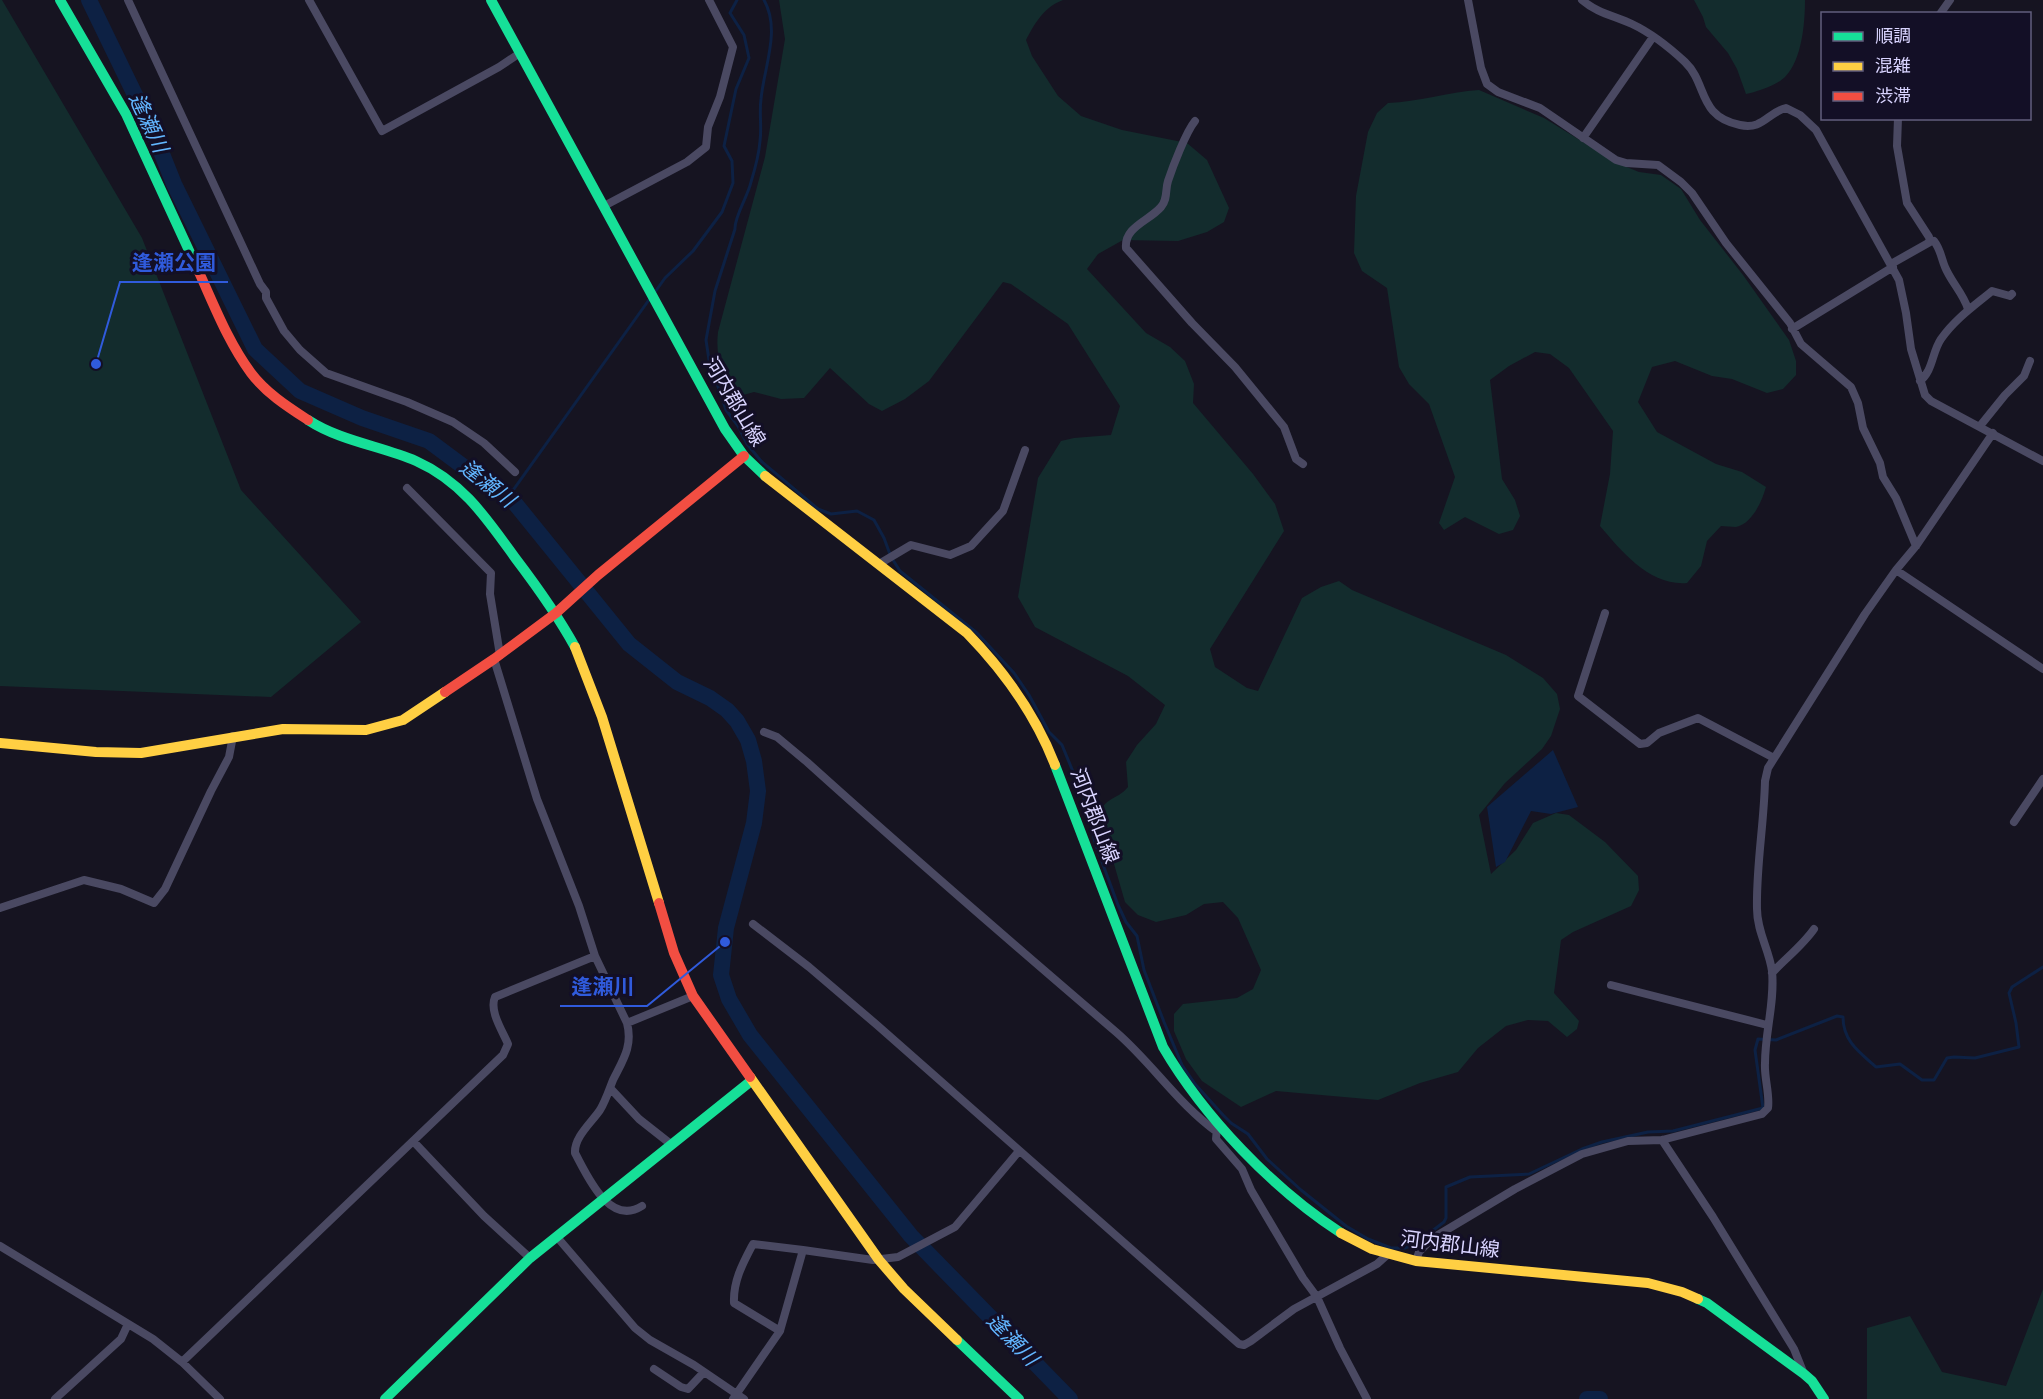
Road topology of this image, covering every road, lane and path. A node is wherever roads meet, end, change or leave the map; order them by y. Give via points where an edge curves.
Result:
1 (60, 0) edge
2 (128, 0) edge
3 (309, 0) edge
4 (491, 0) edge
5 (709, 0) edge
6 (1468, 0) edge
7 (1582, 0) edge
8 (1653, 37) junction
9 (520, 53) junction
10 (1898, 120) edge
11 (1195, 121) dead end
12 (1582, 138) junction
13 (604, 206) junction
14 (1934, 241) dead end
15 (1892, 266) junction
16 (2012, 294) dead end
17 (1968, 309) junction
18 (1792, 330) junction
19 (2030, 361) dead end
20 (1920, 381) junction
21 (1980, 426) junction
22 (1993, 433) junction
23 (1025, 450) dead end
24 (744, 456) junction
25 (2043, 461) edge
26 (1303, 464) dead end
27 (515, 472) dead end
28 (406, 488) dead end
29 (1916, 546) junction
30 (879, 564) junction
31 (1896, 570) junction
32 (559, 611) junction
33 (1605, 613) dead end
34 (497, 657) junction
35 (2043, 669) edge
36 (764, 732) dead end
37 (233, 736) junction
38 (0, 743) edge
39 (1774, 758) junction
40 (2043, 778) edge
41 (2014, 822) dead end
42 (0, 908) edge
43 (753, 924) dead end
44 (1814, 929) dead end
45 (595, 956) junction
46 (1772, 973) junction
47 (1611, 986) dead end
48 (693, 996) junction
49 (627, 1023) junction
50 (1767, 1026) junction
51 (751, 1081) junction
52 (611, 1089) junction
53 (1218, 1128) junction
54 (1662, 1140) junction
55 (413, 1142) junction
56 (672, 1145) junction
57 (1019, 1151) junction
58 (604, 1200) junction
59 (642, 1206) dead end
60 (557, 1238) junction
61 (0, 1246) edge
62 (803, 1250) junction
63 (1387, 1255) junction
64 (530, 1258) junction
65 (879, 1260) junction
66 (1416, 1261) junction
67 (1317, 1297) junction
68 (128, 1324) junction
69 (780, 1331) junction
70 (182, 1362) junction
71 (654, 1370) dead end
72 (704, 1372) junction
73 (1804, 1374) junction
74 (738, 1398) edge
75 (55, 1399) edge
76 (220, 1399) edge
77 (386, 1399) edge
78 (1019, 1399) edge
79 (1367, 1399) edge
80 (1824, 1399) edge

1 - 32 street via 126,114 232,343 252,375 279,401 314,424 415,461 457,487 479,508
2 - 27 street via 284,331 327,374 453,422 484,443
3 - 9 street via 382,131
4 - 9 street, 河内郡山線
5 - 13 street via 733,47 708,127 706,147 687,162
6 - 12 street via 1487,84 1497,93 1540,108
7 - 8 street
8 - 12 street
8 - 15 street via 1688,64 1709,107 1729,120 1753,127 1786,108 1808,122 1820,136
9 - 13 street, 河内郡山線
10 - 15 street via 1897,146 1907,203 1930,242
11 - 26 street via 1167,184 1165,202 1129,233 1126,248 1284,427 1296,459
12 - 18 street via 1616,160 1658,165 1681,182
13 - 24 street, 河内郡山線 via 725,429
14 - 17 street
15 - 18 street
15 - 20 street via 1902,288
16 - 17 street via 1992,291
17 - 20 street via 1939,341 1927,374
18 - 29 street via 1807,351 1844,379 1855,393 1863,428
19 - 21 street via 2024,376
20 - 21 street via 1931,402
21 - 22 street
22 - 25 street
22 - 29 street
23 - 30 street via 1003,511 971,546 950,555 911,545
24 - 30 street, 河内郡山線
24 - 32 street
28 - 34 street via 491,573
29 - 31 street
30 - 53 street, 河内郡山線 via 967,633 1007,677 1028,710 1053,760 1163,1047 1177,1074
31 - 35 street
31 - 39 street
32 - 34 street
32 - 48 street via 602,717 674,953
33 - 39 street via 1578,696 1640,744 1698,718
34 - 37 street via 420,710 383,727 343,731 283,729
34 - 45 street via 537,799
36 - 53 street via 807,762 1117,1033 1192,1113
37 - 38 street via 141,753
37 - 42 street via 229,757 165,889 154,903 84,880
39 - 46 street via 1765,781 1757,908 1760,935
40 - 41 street
43 - 57 street via 877,1025
44 - 46 street
45 - 49 street
45 - 55 street via 495,997 494,1013 507,1048
46 - 50 street
47 - 50 street
48 - 49 street
48 - 51 street
49 - 52 street via 628,1049
50 - 54 street via 1764,1064 1769,1105 1765,1112
51 - 56 street
51 - 65 street
52 - 56 street via 639,1119
52 - 58 street via 575,1148
53 - 63 street, 河内郡山線 via 1302,1204 1348,1238
53 - 67 street via 1216,1139 1242,1169
54 - 66 street via 1628,1141 1582,1154 1433,1238
54 - 73 street via 1794,1349
55 - 64 street
55 - 70 street
56 - 58 street
57 - 65 street via 955,1227 898,1257
57 - 67 street via 1239,1344 1251,1341
58 - 59 street via 628,1210
58 - 60 street
60 - 64 street
60 - 72 street via 635,1328
61 - 68 street
62 - 65 street
62 - 69 street
62 - 69 street via 753,1244 740,1268 734,1303
63 - 66 street, 河内郡山線
63 - 67 street
64 - 77 street
65 - 78 street
66 - 73 street, 河内郡山線 via 1648,1283 1682,1292 1707,1303
67 - 79 street
68 - 70 street
68 - 75 street via 121,1339
69 - 74 street
70 - 76 street
71 - 72 street via 688,1389
72 - 74 street
73 - 80 street, 河内郡山線

